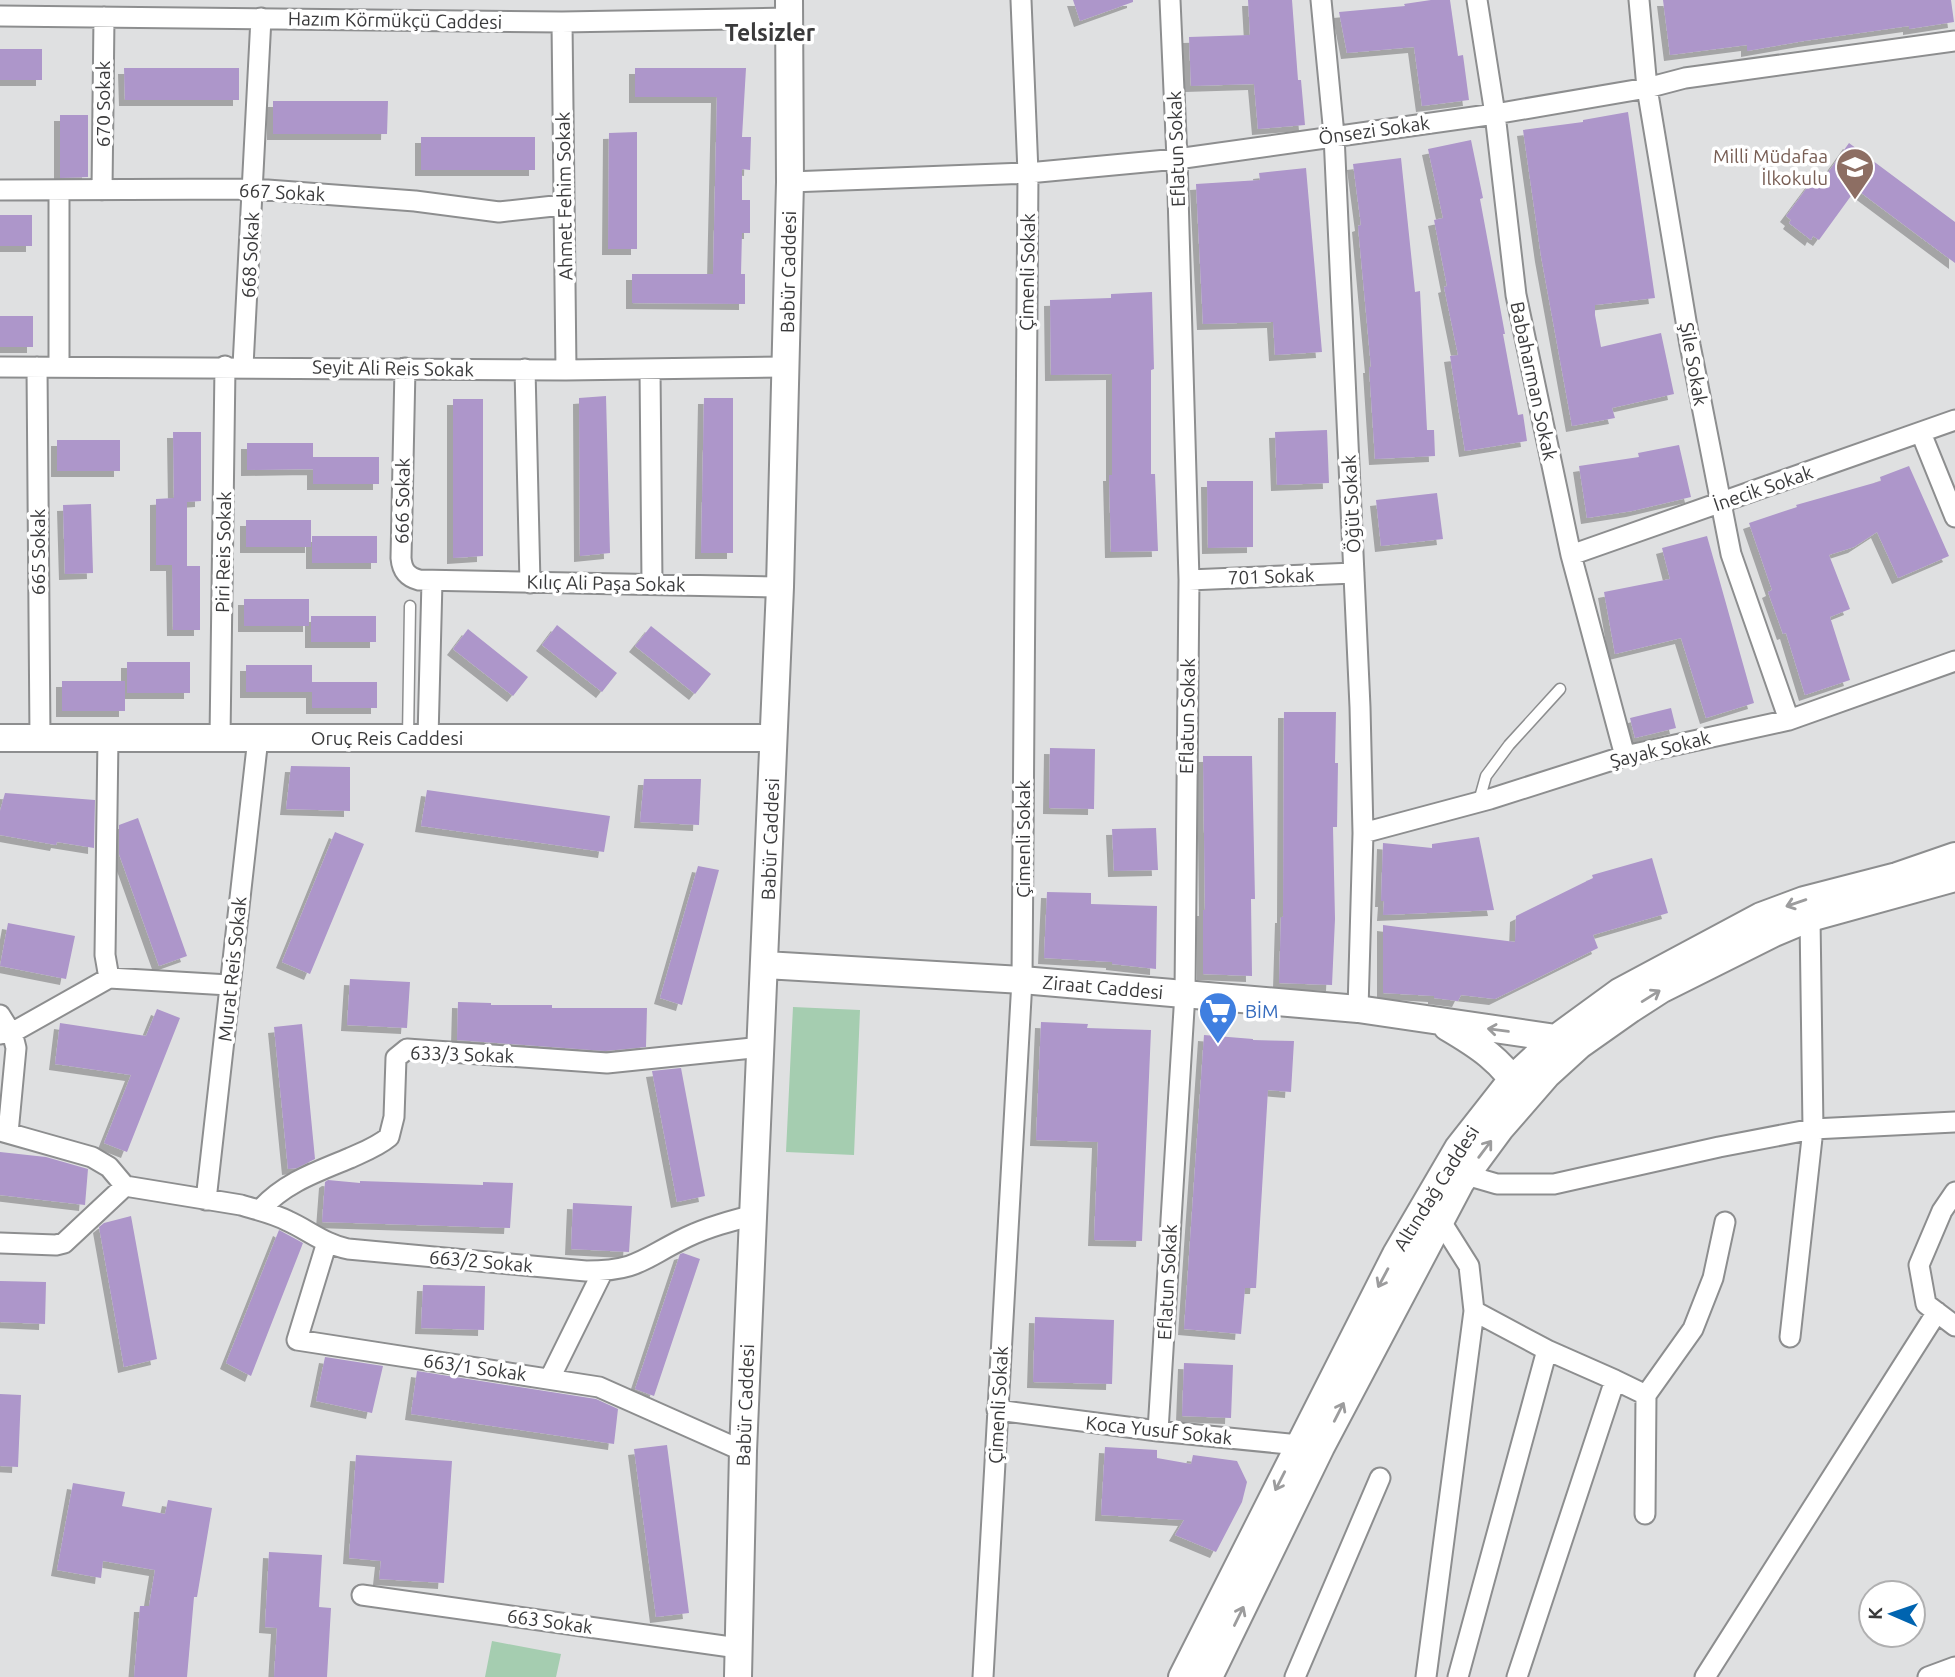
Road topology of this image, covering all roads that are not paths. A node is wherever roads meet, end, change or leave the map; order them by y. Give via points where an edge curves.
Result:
1 (1021, 0) edge
2 (1170, 0) edge
3 (1321, 0) edge
4 (1477, 0) edge
5 (1639, 0) edge
6 (190, 9) edge
7 (790, 9) edge
8 (0, 16) edge
9 (104, 17) junction
10 (261, 18) junction
11 (562, 22) junction
12 (1955, 41) edge
13 (1647, 88) junction
14 (1495, 114) junction
15 (1334, 135) junction
16 (1177, 159) junction
17 (1028, 173) junction
18 (790, 182) junction
19 (254, 189) junction
20 (0, 190) edge
21 (102, 190) junction
22 (59, 191) junction
23 (563, 205) junction
24 (37, 366) junction
25 (234, 366) junction
26 (0, 367) edge
27 (59, 367) junction
28 (785, 367) junction
29 (405, 368) junction
30 (525, 369) junction
31 (650, 369) junction
32 (566, 370) junction
33 (1955, 419) edge
34 (1921, 433) junction
35 (1721, 503) junction
36 (1955, 517) edge
37 (1570, 555) junction
38 (1354, 573) junction
39 (1188, 580) junction
40 (432, 581) junction
41 (530, 583) junction
42 (652, 583) junction
43 (780, 587) junction
44 (410, 606) dead end
45 (1955, 661) edge
46 (1560, 689) dead end
47 (1789, 720) junction
48 (0, 738) edge
49 (40, 738) junction
50 (108, 738) junction
51 (220, 738) junction
52 (258, 738) junction
53 (418, 738) junction
54 (773, 738) junction
55 (1625, 755) junction
56 (1479, 802) junction
57 (1363, 833) junction
58 (1955, 856) edge
59 (1955, 878) edge
60 (1810, 918) junction
61 (765, 965) junction
62 (109, 978) junction
63 (1022, 980) junction
64 (229, 985) junction
65 (1185, 993) junction
66 (1358, 1009) junction
67 (0, 1015) edge
68 (1439, 1022) junction
69 (5, 1033) edge
70 (1556, 1038) junction
71 (762, 1047) junction
72 (1518, 1089) junction
73 (1955, 1122) edge
74 (1813, 1129) junction
75 (4, 1132) edge
76 (1466, 1175) junction
77 (125, 1186) junction
78 (1955, 1192) edge
79 (206, 1199) junction
80 (260, 1210) junction
81 (754, 1215) junction
82 (1440, 1220) junction
83 (1725, 1222) dead end
84 (0, 1242) edge
85 (327, 1242) junction
86 (603, 1271) junction
87 (1474, 1311) junction
88 (1937, 1312) junction
89 (1955, 1325) edge
90 (1790, 1337) dead end
91 (1547, 1350) junction
92 (550, 1378) junction
93 (1615, 1380) junction
94 (1646, 1395) junction
95 (998, 1410) junction
96 (1158, 1431) junction
97 (1310, 1446) junction
98 (743, 1451) junction
99 (1380, 1478) dead end
100 (1645, 1514) dead end
101 (362, 1595) dead end
102 (738, 1648) junction
103 (1955, 1667) edge
104 (738, 1677) edge
105 (983, 1677) edge
106 (1182, 1677) edge
107 (1209, 1677) edge
108 (1295, 1677) edge
109 (1426, 1677) edge
110 (1458, 1677) edge
111 (1517, 1677) edge
112 (1705, 1677) edge
113 (1928, 1677) edge

1 - 17 street, Çimenli Sokak
2 - 16 street, Eflatun Sokak
3 - 15 street, Öğüt Sokak
4 - 14 street, Babaharman Sokak
5 - 13 street, Şile Sokak
6 - 9 street, Hazım Körmükçü Caddesi
6 - 10 street, Hazım Körmükçü Caddesi
7 - 11 street, Hazım Körmükçü Caddesi
7 - 18 main road, Babür Caddesi
8 - 9 street, Hazım Körmükçü Caddesi
9 - 21 street, 670 Sokak
10 - 11 street, Hazım Körmükçü Caddesi
10 - 19 street, 668 Sokak
11 - 23 street, Ahmet Fehim Sokak
12 - 13 street, Önsezi Sokak via 1685,78
13 - 14 street, Önsezi Sokak
13 - 35 street, Şile Sokak
14 - 15 street, Önsezi Sokak
14 - 37 street, Babaharman Sokak via 1516,295
15 - 16 street, Önsezi Sokak
15 - 38 street, Öğüt Sokak
16 - 17 street, Önsezi Sokak
16 - 39 street, Eflatun Sokak
17 - 18 street, Önsezi Sokak
17 - 63 street, Çimenli Sokak
18 - 28 main road, Babür Caddesi
19 - 21 street, 667 Sokak
19 - 23 street, 667 Sokak via 499,212
19 - 25 street, 668 Sokak
20 - 22 street, 667 Sokak
21 - 22 street, 667 Sokak
22 - 27 street
23 - 32 street, Ahmet Fehim Sokak
24 - 26 street, Seyit Ali Reis Sokak
24 - 27 street, Seyit Ali Reis Sokak
24 - 49 street, 665 Sokak
25 - 27 street, Seyit Ali Reis Sokak
25 - 29 street, Seyit Ali Reis Sokak
25 - 51 street, Piri Reis Sokak
28 - 31 street, Seyit Ali Reis Sokak
28 - 43 main road, Babür Caddesi
29 - 30 street, Seyit Ali Reis Sokak
29 - 40 street, 666 Sokak via 401,565 412,578
30 - 32 street, Seyit Ali Reis Sokak
30 - 41 street
31 - 32 street, Seyit Ali Reis Sokak
31 - 42 street
33 - 34 street, İnecik Sokak
34 - 35 street, İnecik Sokak
34 - 36 street
35 - 37 street, İnecik Sokak
35 - 47 street, Şile Sokak via 1731,554
37 - 55 street, Babaharman Sokak
38 - 39 street, 701 Sokak
38 - 57 street, Öğüt Sokak
39 - 65 street, Eflatun Sokak
40 - 41 street, Kılıç Ali Paşa Sokak
40 - 53 street
41 - 42 street, Kılıç Ali Paşa Sokak
42 - 43 street, Kılıç Ali Paşa Sokak
43 - 54 main road, Babür Caddesi
44 - 53 lane
45 - 47 street, Şayak Sokak
46 - 56 lane via 1486,776
47 - 55 street, Şayak Sokak
48 - 49 main road, Oruç Reis Caddesi
49 - 50 main road, Oruç Reis Caddesi
50 - 51 main road, Oruç Reis Caddesi
50 - 62 street via 105,955
51 - 52 main road, Oruç Reis Caddesi
52 - 53 main road, Oruç Reis Caddesi
52 - 64 street, Murat Reis Sokak
53 - 54 main road, Oruç Reis Caddesi
54 - 61 main road, Babür Caddesi
55 - 56 street, Şayak Sokak
56 - 57 street, Şayak Sokak
57 - 66 street, Öğüt Sokak
58 -> 70 main road, Altındağ Caddesi via 1761,916 1641,979
59 - 60 main road, Altındağ Caddesi
72 -> 60 main road, Altındağ Caddesi via 1662,989
60 - 74 street
61 - 63 main road, Ziraat Caddesi
61 - 71 main road, Babür Caddesi
62 - 64 street
62 - 69 street
63 - 65 main road, Ziraat Caddesi
63 - 95 street, Çimenli Sokak
64 - 79 street, Murat Reis Sokak
65 - 66 main road, Ziraat Caddesi
65 - 96 street, Eflatun Sokak
66 - 68 main road, Ziraat Caddesi
67 - 69 street
70 -> 68 main road, Ziraat Caddesi
68 - 72 main road, Ziraat Caddesi via 1489,1054
69 - 75 street via 16,1054
70 - 72 main road, Altındağ Caddesi
71 - 80 street, 633/3 Sokak via 607,1063 407,1049 396,1058 389,1137 295,1181
71 - 81 main road, Babür Caddesi
76 -> 72 main road, Altındağ Caddesi
72 -> 97 main road, Altındağ Caddesi via 1477,1121 1441,1172 1369,1305
73 - 74 street
74 - 76 street via 1554,1184 1497,1184
74 - 90 street
75 - 77 street via 92,1157 109,1167
76 - 82 main road, Altındağ Caddesi
77 - 79 street, 663/2 Sokak
77 - 84 street via 64,1242
78 - 88 street via 1919,1265 1926,1304
79 - 80 street, 663/2 Sokak
80 - 85 street, 663/2 Sokak
81 - 86 street, 663/2 Sokak via 689,1236 638,1265
81 - 98 main road, Babür Caddesi
82 - 87 street via 1469,1266
97 -> 82 main road, Altındağ Caddesi
83 - 94 street via 1713,1279 1693,1329
85 - 86 street, 663/2 Sokak via 348,1249
85 - 92 street, 663/1 Sokak via 296,1340
86 - 92 street
87 - 91 street
87 - 109 street
88 - 89 street
88 - 112 street
91 - 93 street
91 - 110 street
92 - 98 street, 663/1 Sokak via 599,1387
93 - 94 street
93 - 111 street
94 - 100 street
95 - 96 street, Koca Yusuf Sokak
95 - 105 street, Çimenli Sokak
96 - 97 street, Koca Yusuf Sokak
97 -> 106 main road, Altındağ Caddesi
107 -> 97 main road, Altındağ Caddesi
98 - 102 main road, Babür Caddesi
99 - 108 street
101 - 102 street, 663 Sokak
102 - 104 main road, Babür Caddesi
103 - 113 street

